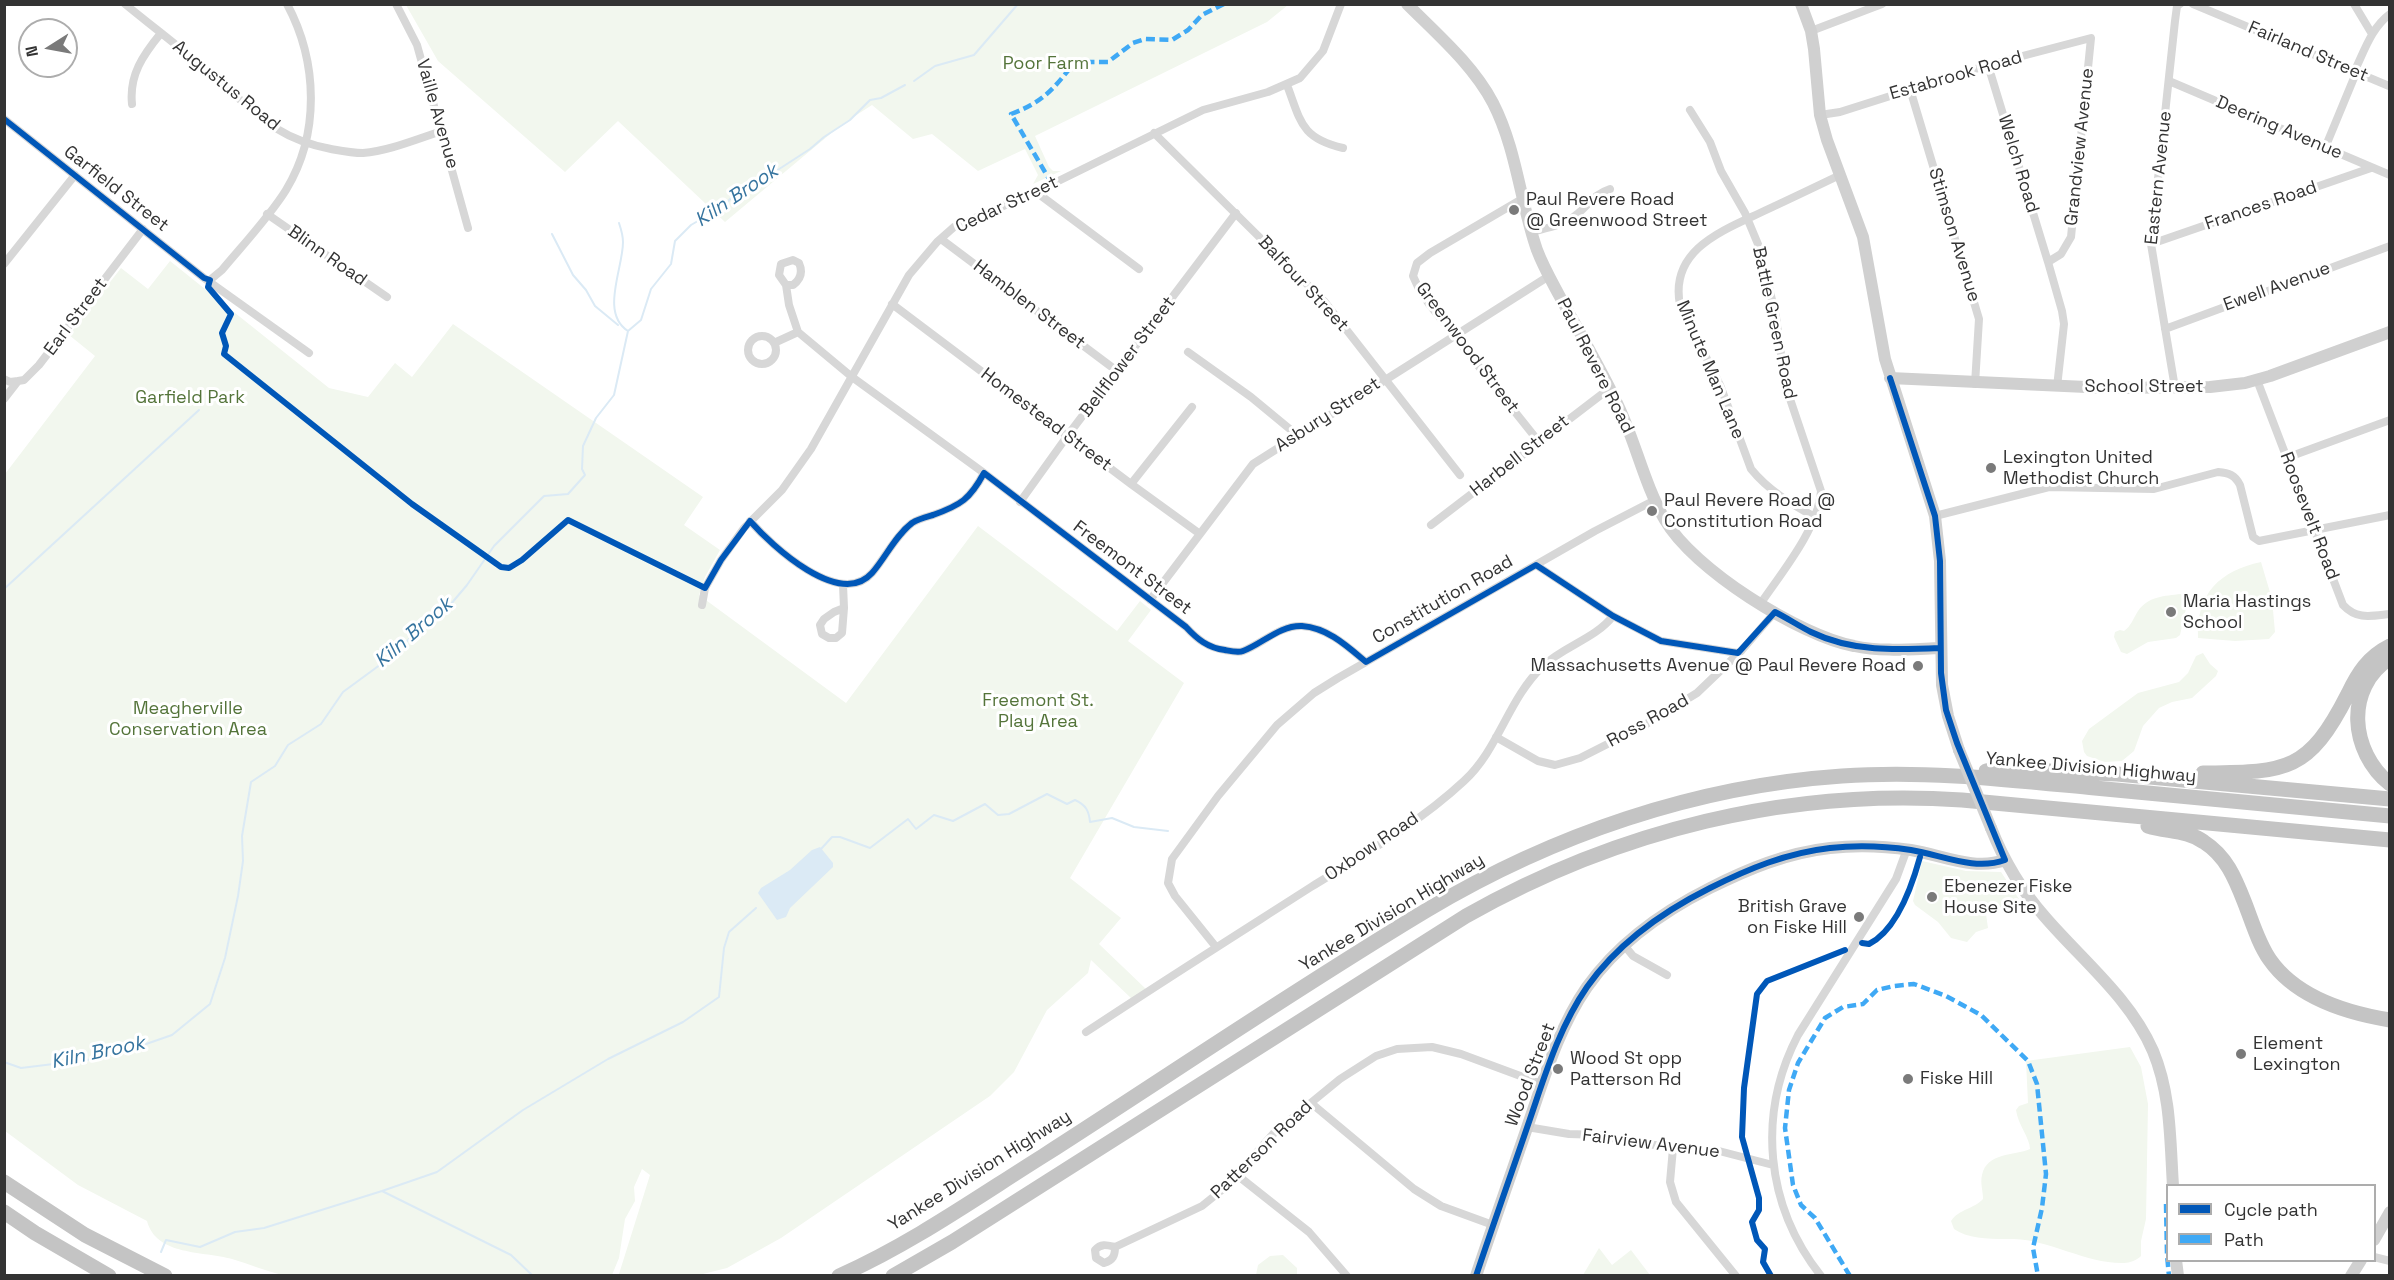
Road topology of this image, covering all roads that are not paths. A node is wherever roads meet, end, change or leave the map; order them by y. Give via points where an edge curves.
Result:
1 (125, 4) edge
2 (287, 4) edge
3 (396, 4) edge
4 (1341, 4) edge
5 (1407, 4) edge
6 (1801, 4) edge
7 (1882, 4) edge
8 (2180, 4) edge
9 (2193, 4) edge
10 (2354, 4) edge
11 (2390, 14) edge
12 (1811, 31) junction
13 (161, 33) junction
14 (2372, 34) junction
15 (2091, 38) joint
16 (1988, 65) junction
17 (2355, 73) junction
18 (2169, 81) junction
19 (1287, 85) junction
20 (2389, 86) edge
21 (1910, 89) junction
22 (132, 104) dead end
23 (1690, 110) dead end
24 (1820, 115) junction
25 (4, 119) edge
26 (442, 131) junction
27 (1154, 133) junction
28 (306, 143) junction
29 (1343, 148) dead end
30 (2325, 148) junction
31 (2371, 168) junction
32 (75, 175) junction
33 (1840, 175) junction
34 (2390, 175) edge
35 (1610, 189) dead end
36 (1036, 192) junction
37 (1522, 199) junction
38 (1236, 213) junction
39 (267, 214) junction
40 (1747, 219) junction
41 (468, 228) dead end
42 (143, 229) junction
43 (1531, 232) junction
44 (941, 239) junction
45 (2151, 244) junction
46 (2390, 246) edge
47 (2048, 262) junction
48 (4, 264) edge
49 (1139, 268) dead end
50 (1549, 276) junction
51 (210, 280) junction
52 (786, 285) dead end
53 (387, 297) dead end
54 (892, 304) junction
55 (2165, 329) junction
56 (798, 332) junction
57 (2390, 332) edge
58 (1454, 335) junction
59 (774, 343) dead end
60 (1188, 352) dead end
61 (309, 353) dead end
62 (1117, 371) junction
63 (852, 377) junction
64 (1890, 378) junction
65 (4, 379) edge
66 (1384, 379) junction
67 (2257, 380) junction
68 (18, 381) junction
69 (1975, 384) junction
70 (2057, 387) junction
71 (2175, 387) junction
72 (1610, 388) junction
73 (4, 399) edge
74 (1192, 407) dead end
75 (2390, 420) edge
76 (1068, 435) junction
77 (1297, 435) junction
78 (1539, 441) junction
79 (2286, 458) junction
80 (984, 473) junction
81 (1460, 475) dead end
82 (1131, 484) junction
83 (1655, 500) junction
84 (1020, 502) junction
85 (2390, 514) edge
86 (1935, 516) junction
87 (1815, 517) junction
88 (750, 521) junction
89 (1431, 525) dead end
90 (2313, 530) junction
91 (1200, 534) junction
92 (1536, 565) junction
93 (843, 585) junction
94 (1150, 600) junction
95 (1761, 603) junction
96 (702, 605) dead end
97 (844, 608) dead end
98 (1774, 612) junction
99 (2390, 614) edge
100 (1613, 616) junction
101 (2390, 646) edge
102 (1940, 648) junction
103 (1738, 653) junction
104 (2390, 658) edge
105 (1366, 662) junction
106 (1496, 737) junction
107 (1951, 775) junction
108 (2146, 777) junction
109 (2390, 784) edge
110 (2390, 799) edge
111 (2111, 813) junction
112 (2390, 816) edge
113 (2390, 840) edge
114 (1907, 849) junction
115 (2005, 860) junction
116 (1624, 945) junction
117 (1216, 947) junction
118 (1667, 975) dead end
119 (2390, 1020) edge
120 (1086, 1032) dead end
121 (1542, 1084) junction
122 (1311, 1103) junction
123 (1527, 1126) junction
124 (1673, 1148) junction
125 (1773, 1165) junction
126 (1237, 1175) junction
127 (4, 1182) edge
128 (2173, 1184) edge
129 (4, 1212) edge
130 (2390, 1212) edge
131 (1493, 1225) junction
132 (2376, 1236) edge
133 (1115, 1247) dead end
134 (2360, 1262) edge
135 (109, 1275) edge
136 (165, 1275) edge
137 (838, 1275) edge
138 (893, 1275) edge
139 (1347, 1275) edge
140 (1476, 1275) edge
141 (1736, 1275) edge
142 (1821, 1275) edge
143 (2351, 1275) edge

1 - 13 street, Augustus Road
2 - 28 street via 304,43 310,81 311,118
3 - 26 street, Vaille Avenue via 417,45
4 - 19 street, Cedar Street via 1318,59 1303,76
5 - 37 street, Paul Revere Road via 1463,61 1493,103 1510,142
6 - 12 street
7 - 12 street
8 - 18 street, Eastern Avenue
9 - 17 street, Fairland Street
10 - 14 street
11 - 14 street
12 - 24 street
13 - 22 street via 135,73 130,88
13 - 28 street, Augustus Road via 254,113
14 - 17 street
15 - 16 street, Estabrook Road
15 - 47 street, Grandview Avenue via 2071,237 2061,254
16 - 21 street, Estabrook Road
16 - 47 street, Welch Road
17 - 20 street, Fairland Street
17 - 30 street
18 - 30 street, Deering Avenue
18 - 45 street, Eastern Avenue
19 - 27 street, Cedar Street via 1203,110
19 - 29 street via 1309,133 1323,143
21 - 24 street, Estabrook Road
21 - 69 street, Stimson Avenue via 1979,319
23 - 40 street, Battle Green Road
24 - 33 street
25 - 32 street, Garfield Street
26 - 28 street, Augustus Road via 364,153
26 - 41 street, Vaille Avenue
27 - 36 street, Cedar Street
27 - 38 street, Balfour Street
28 - 39 street via 285,192
30 - 31 street, Deering Avenue
31 - 34 street, Deering Avenue
31 - 45 street, Frances Road
32 - 42 street, Garfield Street
32 - 48 street
33 - 40 street, Minute Man Lane
33 - 64 street via 1863,237
35 - 43 street via 1596,195 1566,222
36 - 44 street, Cedar Street via 954,227
36 - 49 street
37 - 43 street, Paul Revere Road
37 - 58 street, Greenwood Street via 1417,263 1415,282
38 - 62 street, Bellflower Street
38 - 66 street, Balfour Street via 1324,301
39 - 51 street
39 - 53 street, Blinn Road
40 - 87 street, Battle Green Road via 1768,279 1785,384 1821,491
40 - 87 street, Minute Man Lane via 1719,232 1692,255 1679,281 1680,305 1720,385 1751,469 1789,502
42 - 51 street, Garfield Street
42 - 68 street, Earl Street via 39,366
43 - 50 street, Paul Revere Road
44 - 54 street, Cedar Street via 909,275
44 - 62 street, Hamblen Street
45 - 55 street, Eastern Avenue
46 - 55 street, Ewell Avenue
47 - 70 street via 2064,324
50 - 58 street, Asbury Street
50 - 72 street, Paul Revere Road
51 - 61 street, Garfield Street
52 - 56 street
54 - 63 street, Cedar Street
54 - 76 street, Homestead Street
55 - 71 street, Eastern Avenue
56 - 59 street
56 - 63 street, Freemont Street
57 - 67 street, School Street
58 - 66 street, Asbury Street
58 - 78 street, Greenwood Street
60 - 77 street
62 - 76 street, Bellflower Street
63 - 80 street, Freemont Street
63 - 88 street, Cedar Street via 811,449 782,490
64 - 69 street, School Street
64 - 86 street
65 - 68 street
66 - 77 street, Asbury Street
66 - 81 street, Balfour Street
67 - 71 street, School Street
67 - 79 street, Roosevelt Road
68 - 73 street, Earl Street
69 - 70 street, School Street
70 - 71 street, School Street
72 - 78 street, Harbell Street
72 - 83 street, Paul Revere Road
74 - 82 street
75 - 79 street
76 - 82 street, Homestead Street
76 - 84 street, Bellflower Street
77 - 91 street, Asbury Street via 1253,464
78 - 89 street, Harbell Street
79 - 90 street, Roosevelt Road
80 - 84 street, Freemont Street
80 - 93 street via 975,490 958,506 916,520 905,528 871,575
82 - 91 street, Homestead Street
83 - 92 street, Constitution Road
83 - 95 street, Paul Revere Road via 1673,532 1699,561
84 - 94 street, Freemont Street
85 - 90 street
86 - 90 street via 2049,487 2146,490 2228,472 2240,485 2253,537 2259,541
86 - 102 street via 1940,561
87 - 95 street, Battle Green Road
88 - 93 street via 798,563 830,582
88 - 96 street, Cedar Street via 721,560 705,588
90 - 99 street, Roosevelt Road via 2343,605 2350,613 2360,617
91 - 94 street, Asbury Street
92 - 100 street
92 - 105 street, Constitution Road
93 - 97 street
94 - 105 street, Freemont Street via 1197,640 1218,649 1241,652 1300,626 1318,629 1340,640
95 - 98 street, Paul Revere Road
98 - 102 street, Paul Revere Road via 1812,632 1854,646
98 - 103 street, Ross Road
100 - 103 street via 1661,641
100 - 106 street, Oxbow Road via 1597,632 1543,666 1526,685
101 - 108 highway via 2363,667 2324,737 2296,761 2260,772
102 - 115 street, bridge via 1945,703 1959,750
103 - 106 street, Ross Road via 1683,703 1567,763 1538,761
104 - 109 highway via 2376,668 2363,687 2357,722 2368,759
105 - 117 street, Constitution Road via 1314,693 1277,724 1172,860 1168,883
106 - 117 street, Oxbow Road via 1474,771 1440,801
107 - 108 highway via 2003,769
107 - 112 highway, Yankee Division Highway
107 - 137 highway, Yankee Division Highway via 1842,776 1740,789 1627,818 1532,856 1415,917 950,1215
108 - 110 highway
111 - 113 highway
111 - 119 highway via 2154,828 2182,832 2207,844 2229,868 2265,952 2279,971 2337,1008
111 - 138 highway via 1933,798 1833,800 1727,815 1603,852 1504,895 1435,934 964,1234
114 - 115 street, Wood Street via 1976,864
114 - 116 street, Wood Street via 1833,848 1767,862 1686,901
114 - 125 street via 1896,879 1790,1050 1774,1104
115 - 128 street via 2032,902 2117,996 2145,1035 2164,1087
116 - 118 street via 1633,956
116 - 121 street, Wood Street via 1581,996
117 - 120 street, Oxbow Road
121 - 122 street, Patterson Road via 1461,1054 1415,1047 1376,1056
121 - 123 street, Wood Street
122 - 126 street, Patterson Road via 1274,1133
122 - 131 street via 1414,1190 1441,1206
123 - 124 street, Fairview Avenue
123 - 131 street, Wood Street
124 - 125 street, Fairview Avenue via 1719,1151
124 - 141 street via 1670,1179 1676,1202
125 - 142 street via 1786,1218
126 - 133 street, Patterson Road via 1202,1206
126 - 139 street via 1309,1232
127 - 136 highway via 85,1235
129 - 135 highway
130 - 132 street
131 - 140 street, Wood Street
134 - 143 street

